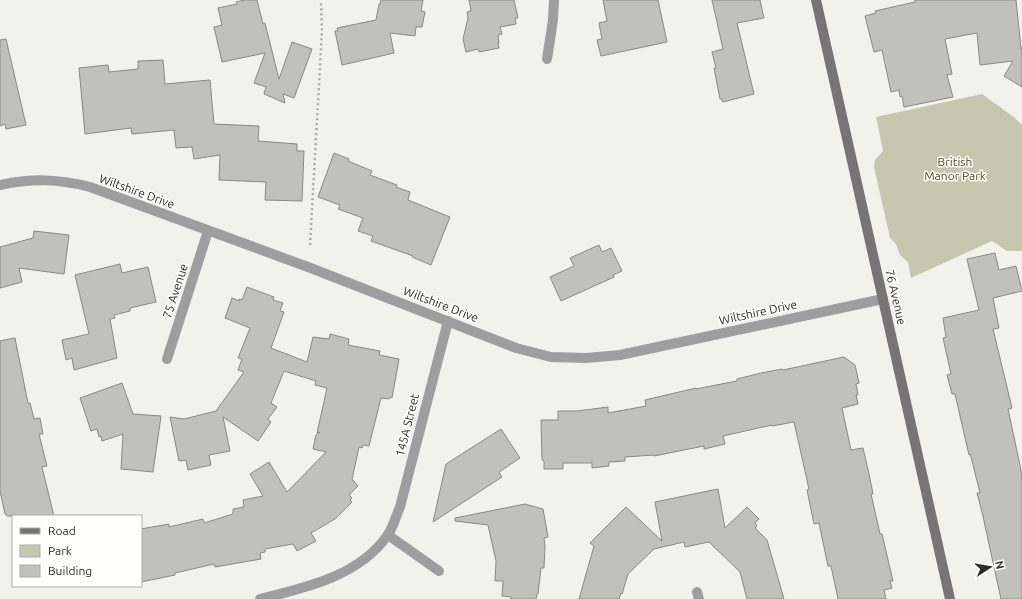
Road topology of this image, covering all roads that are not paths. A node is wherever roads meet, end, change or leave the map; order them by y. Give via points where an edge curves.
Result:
1 (554, 0) edge
2 (816, 0) edge
3 (547, 59) dead end
4 (0, 185) edge
5 (208, 231) junction
6 (883, 299) junction
7 (448, 321) junction
8 (167, 359) dead end
9 (388, 535) junction
10 (440, 571) dead end
11 (260, 599) edge
12 (950, 599) edge

1 - 3 street
2 - 6 street, 76 Avenue
4 - 5 street, Wiltshire Drive via 46,180 70,182
5 - 7 street, Wiltshire Drive
5 - 8 street, 75 Avenue
6 - 7 street, Wiltshire Drive via 620,355 586,358 551,357 516,348
6 - 12 street, 76 Avenue
7 - 9 street, 145A Street via 400,507
9 - 10 street
9 - 11 street, 145A Street via 353,567 327,580

